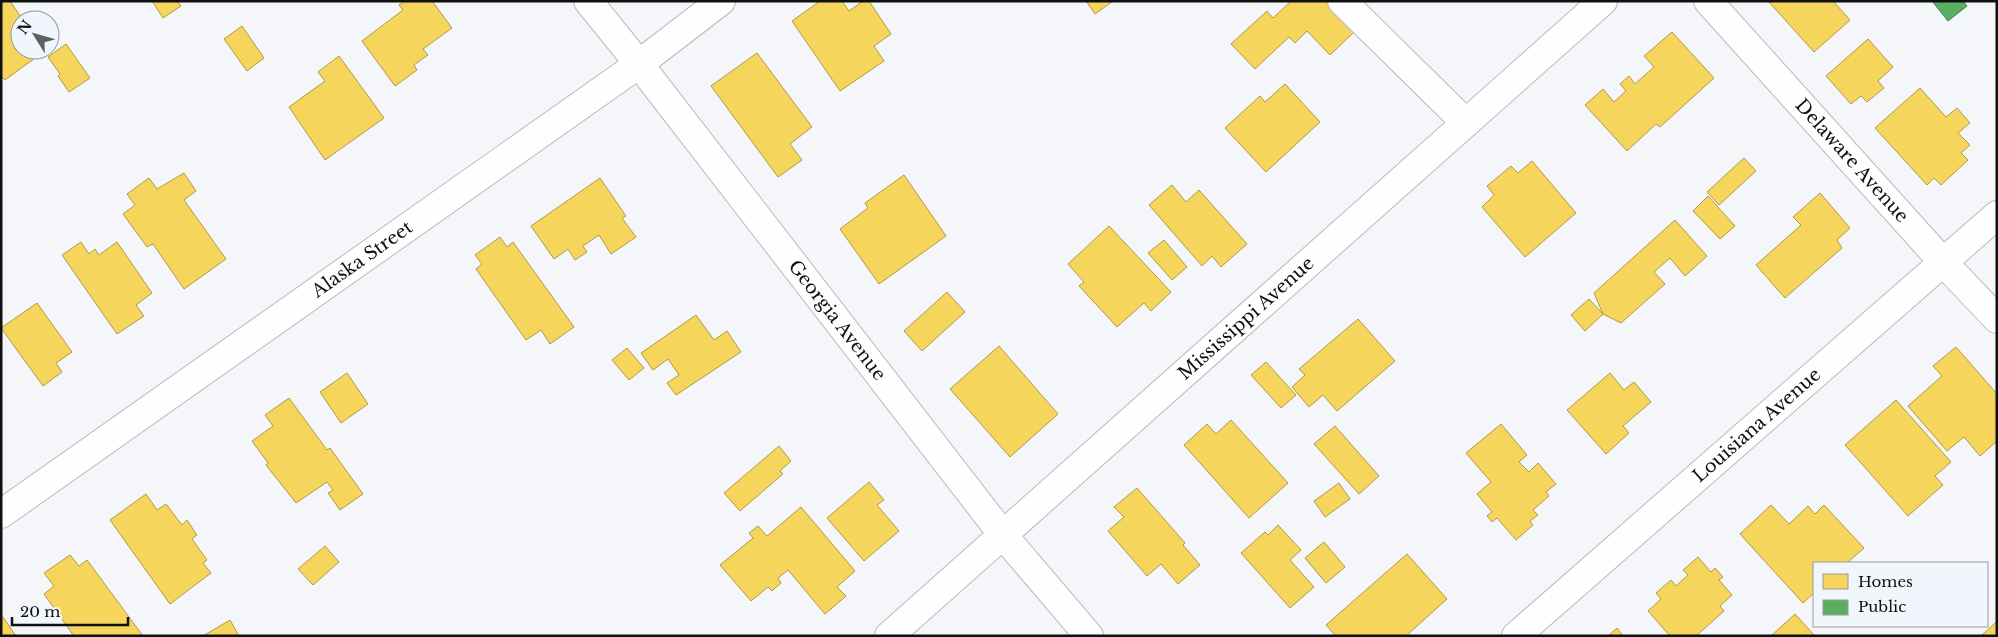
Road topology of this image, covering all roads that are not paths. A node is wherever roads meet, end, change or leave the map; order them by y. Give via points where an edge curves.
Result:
1 (588, 1) edge
2 (721, 1) edge
3 (1342, 1) edge
4 (1603, 1) edge
5 (1708, 1) edge
6 (639, 64) junction
7 (1466, 123) junction
8 (1997, 215) edge
9 (1943, 262) junction
10 (1997, 319) edge
11 (1, 514) edge
12 (1003, 534) junction
13 (889, 636) edge
14 (1089, 636) edge
15 (1516, 636) edge

1 - 6 street, Georgia Avenue
2 - 6 street, Alaska Street
3 - 7 street
4 - 7 street, Mississippi Avenue
5 - 9 street, Delaware Avenue
6 - 11 street, Alaska Street
6 - 12 street, Georgia Avenue
7 - 12 street, Mississippi Avenue
8 - 9 street, Louisiana Avenue
9 - 10 street, Delaware Avenue
9 - 15 street, Louisiana Avenue
12 - 13 street, Mississippi Avenue
12 - 14 street, Georgia Avenue

